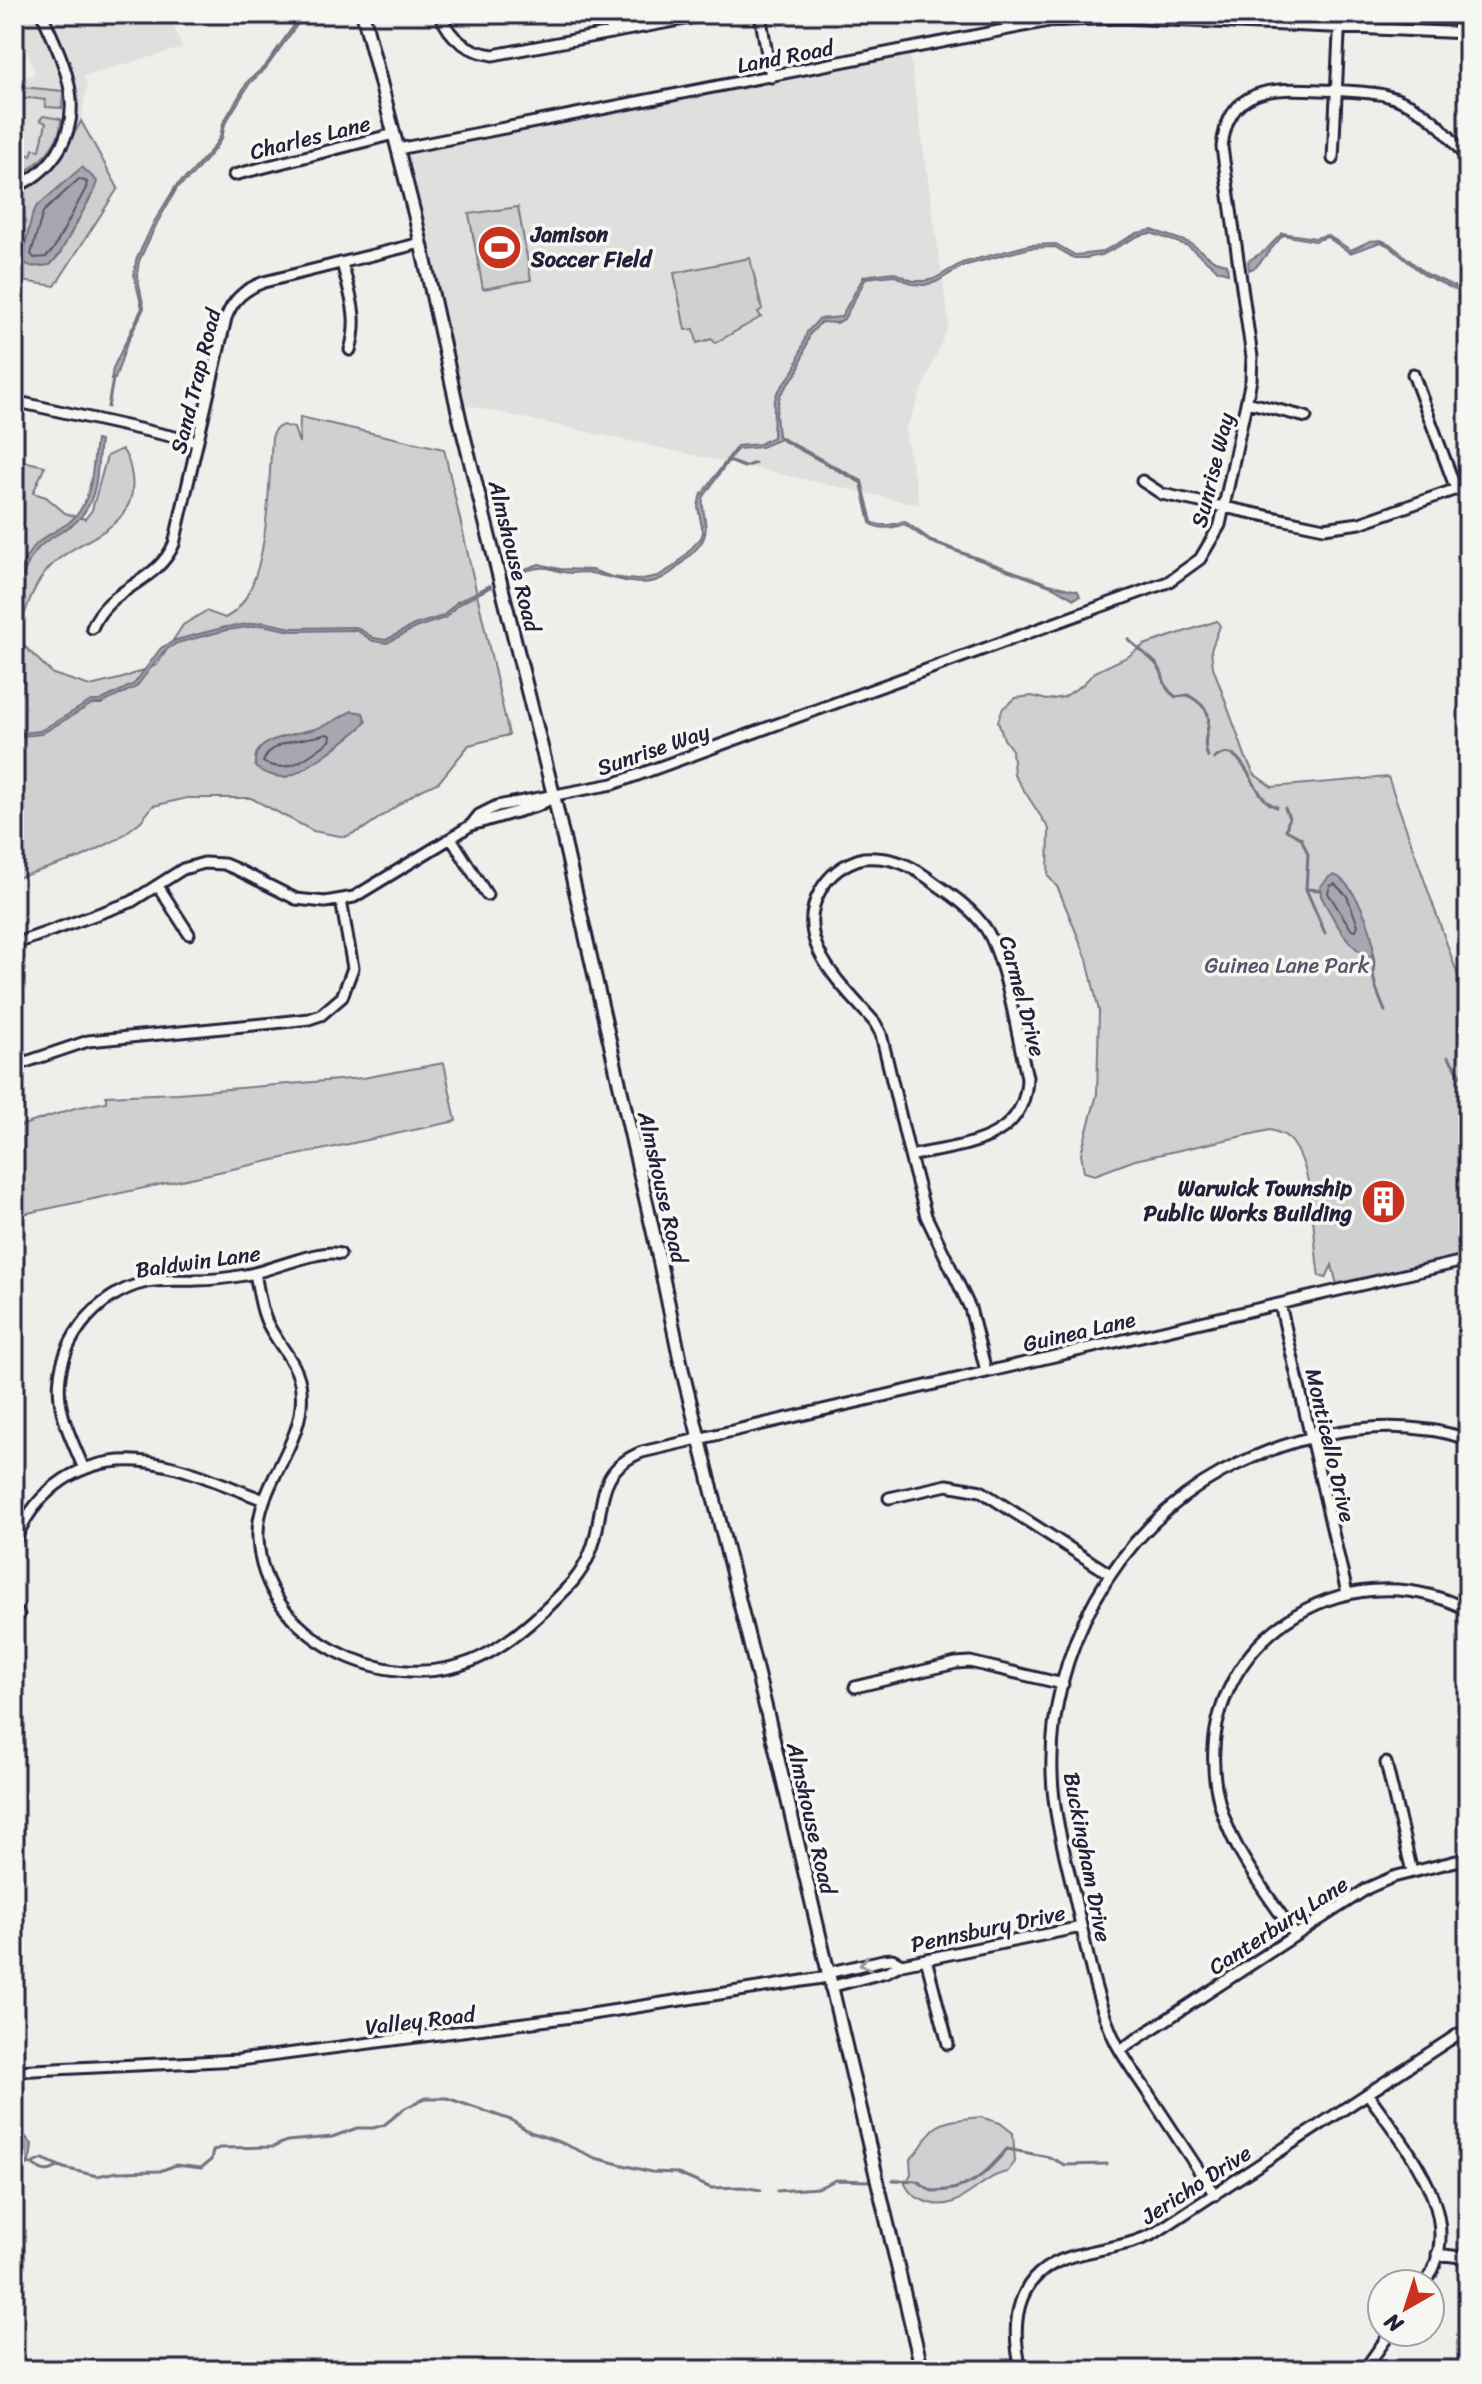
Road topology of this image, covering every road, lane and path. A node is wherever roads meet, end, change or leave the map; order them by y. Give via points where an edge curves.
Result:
1 (42, 14) edge
2 (363, 14) edge
3 (440, 14) edge
4 (608, 14) edge
5 (712, 14) edge
6 (760, 14) edge
7 (1340, 14) edge
8 (1340, 27) junction
9 (612, 33) junction
10 (1468, 33) edge
11 (771, 77) junction
12 (1337, 91) junction
13 (394, 134) junction
14 (398, 149) junction
15 (1333, 159) dead end
16 (1468, 161) edge
17 (234, 175) dead end
18 (14, 187) edge
19 (421, 243) junction
20 (342, 263) junction
21 (350, 350) dead end
22 (1413, 374) dead end
23 (14, 401) edge
24 (1247, 402) junction
25 (1306, 417) dead end
26 (197, 442) junction
27 (1142, 481) dead end
28 (1468, 485) edge
29 (1456, 489) junction
30 (1223, 508) junction
31 (92, 628) dead end
32 (554, 797) junction
33 (451, 838) junction
34 (158, 886) junction
35 (487, 895) dead end
36 (341, 900) junction
37 (189, 934) dead end
38 (14, 944) edge
39 (14, 1066) edge
40 (910, 1156) junction
41 (340, 1254) dead end
42 (1468, 1260) edge
43 (255, 1273) junction
44 (1280, 1304) junction
45 (986, 1371) junction
46 (699, 1438) junction
47 (1311, 1438) junction
48 (1468, 1439) edge
49 (84, 1469) junction
50 (889, 1498) dead end
51 (264, 1500) junction
52 (14, 1543) edge
53 (1110, 1574) junction
54 (1347, 1593) junction
55 (1468, 1610) edge
56 (1063, 1684) junction
57 (855, 1687) dead end
58 (1386, 1763) dead end
59 (1468, 1858) edge
60 (1412, 1872) junction
61 (1081, 1927) junction
62 (1295, 1935) junction
63 (926, 1959) junction
64 (828, 1979) junction
65 (1460, 2033) dead end
66 (948, 2044) dead end
67 (1120, 2050) junction
68 (14, 2071) edge
69 (1368, 2094) junction
70 (1215, 2195) junction
71 (1437, 2254) junction
72 (1468, 2258) edge
73 (1431, 2268) edge
74 (1380, 2348) edge
75 (922, 2370) edge
76 (1021, 2370) edge
77 (1364, 2370) edge

1 - 18 street via 70,81 70,129 53,159
2 - 13 main road, Almshouse Road
3 - 9 street via 465,47 493,55
4 - 9 street
5 - 9 street
6 - 11 street
7 - 8 street
8 - 10 street, Land Road
8 - 11 street, Land Road via 1120,18 1049,21
8 - 12 street
11 - 14 street, Land Road
12 - 15 street
12 - 16 street, Sunrise Way via 1384,95 1414,105 1439,124
12 - 24 street, Sunrise Way via 1280,89 1256,94 1233,113 1223,135 1252,357
13 - 14 main road, Almshouse Road
13 - 17 street, Charles Lane
14 - 19 main road, Almshouse Road
19 - 20 street, Sand Trap Road
19 - 32 main road, Almshouse Road
20 - 21 street via 356,324
20 - 26 street, Sand Trap Road via 264,282 237,299 226,318
22 - 29 street
23 - 26 street
24 - 25 street
24 - 30 street, Sunrise Way
26 - 31 street, Sand Trap Road via 169,556 106,604
27 - 30 street via 1162,494
28 - 29 street
29 - 30 street via 1338,528
30 - 32 street, Sunrise Way via 1214,538 1200,559 1161,586 613,784
32 - 33 street, Sunrise Way via 471,825
32 - 46 main road, Almshouse Road
33 - 35 street
33 - 36 street, Sunrise Way via 369,890
34 - 36 street, Sunrise Way via 183,869 213,863 296,899
34 - 37 street
34 - 38 street, Sunrise Way via 131,902
36 - 39 street via 353,968 342,997 321,1015 88,1041
40 - 40 street, Carmel Drive via 881,1034 823,963 813,937 814,906 823,886 845,865 863,858 886,858 916,868 965,905 986,929 997,952 1027,1077 1019,1113 998,1133
40 - 45 street, Carmel Drive via 926,1216 970,1308
41 - 43 street, Baldwin Lane via 324,1252
42 - 44 street, Guinea Lane
43 - 49 street, Baldwin Lane via 139,1284 116,1294 86,1319 65,1353 59,1389 63,1419
43 - 51 street, Guinea Lane via 265,1319 295,1368 302,1396 296,1428
44 - 45 street, Guinea Lane
44 - 47 street, Monticello Drive
45 - 46 street, Guinea Lane
46 - 51 street, Guinea Lane via 649,1450 622,1463 604,1487 589,1556 566,1589 496,1649 439,1670 396,1671 362,1663 292,1620 274,1596 262,1566 258,1529
46 - 64 main road, Almshouse Road
47 - 48 street, Buckingham Drive via 1395,1428
47 - 53 street, Buckingham Drive via 1238,1464 1192,1491
47 - 54 street, Monticello Drive
49 - 51 street via 145,1460
49 - 52 street via 43,1497
50 - 53 street via 947,1485 981,1491
53 - 56 street, Buckingham Drive via 1085,1617
54 - 55 street via 1416,1591
54 - 62 street via 1298,1613 1261,1641 1231,1685 1215,1741 1216,1787 1228,1831
56 - 57 street via 970,1662
56 - 61 street, Buckingham Drive via 1052,1782
58 - 60 street
59 - 60 street, Canterbury Lane
60 - 62 street, Canterbury Lane via 1368,1888
61 - 63 street, Pennsbury Drive
61 - 67 street, Buckingham Drive
62 - 67 street, Canterbury Lane
63 - 64 street, Pennsbury Drive via 902,1964 883,1960
63 - 66 street
64 - 68 street, Valley Road via 239,2060
64 - 75 main road, Almshouse Road
65 - 69 street, Jericho Drive
67 - 70 street, Buckingham Drive
69 - 70 street, Jericho Drive
69 - 71 street via 1427,2182 1437,2213
70 - 76 street, Jericho Drive via 1142,2240 1069,2257 1040,2274 1026,2291 1015,2323
71 - 72 street
71 - 73 street
74 - 77 street

